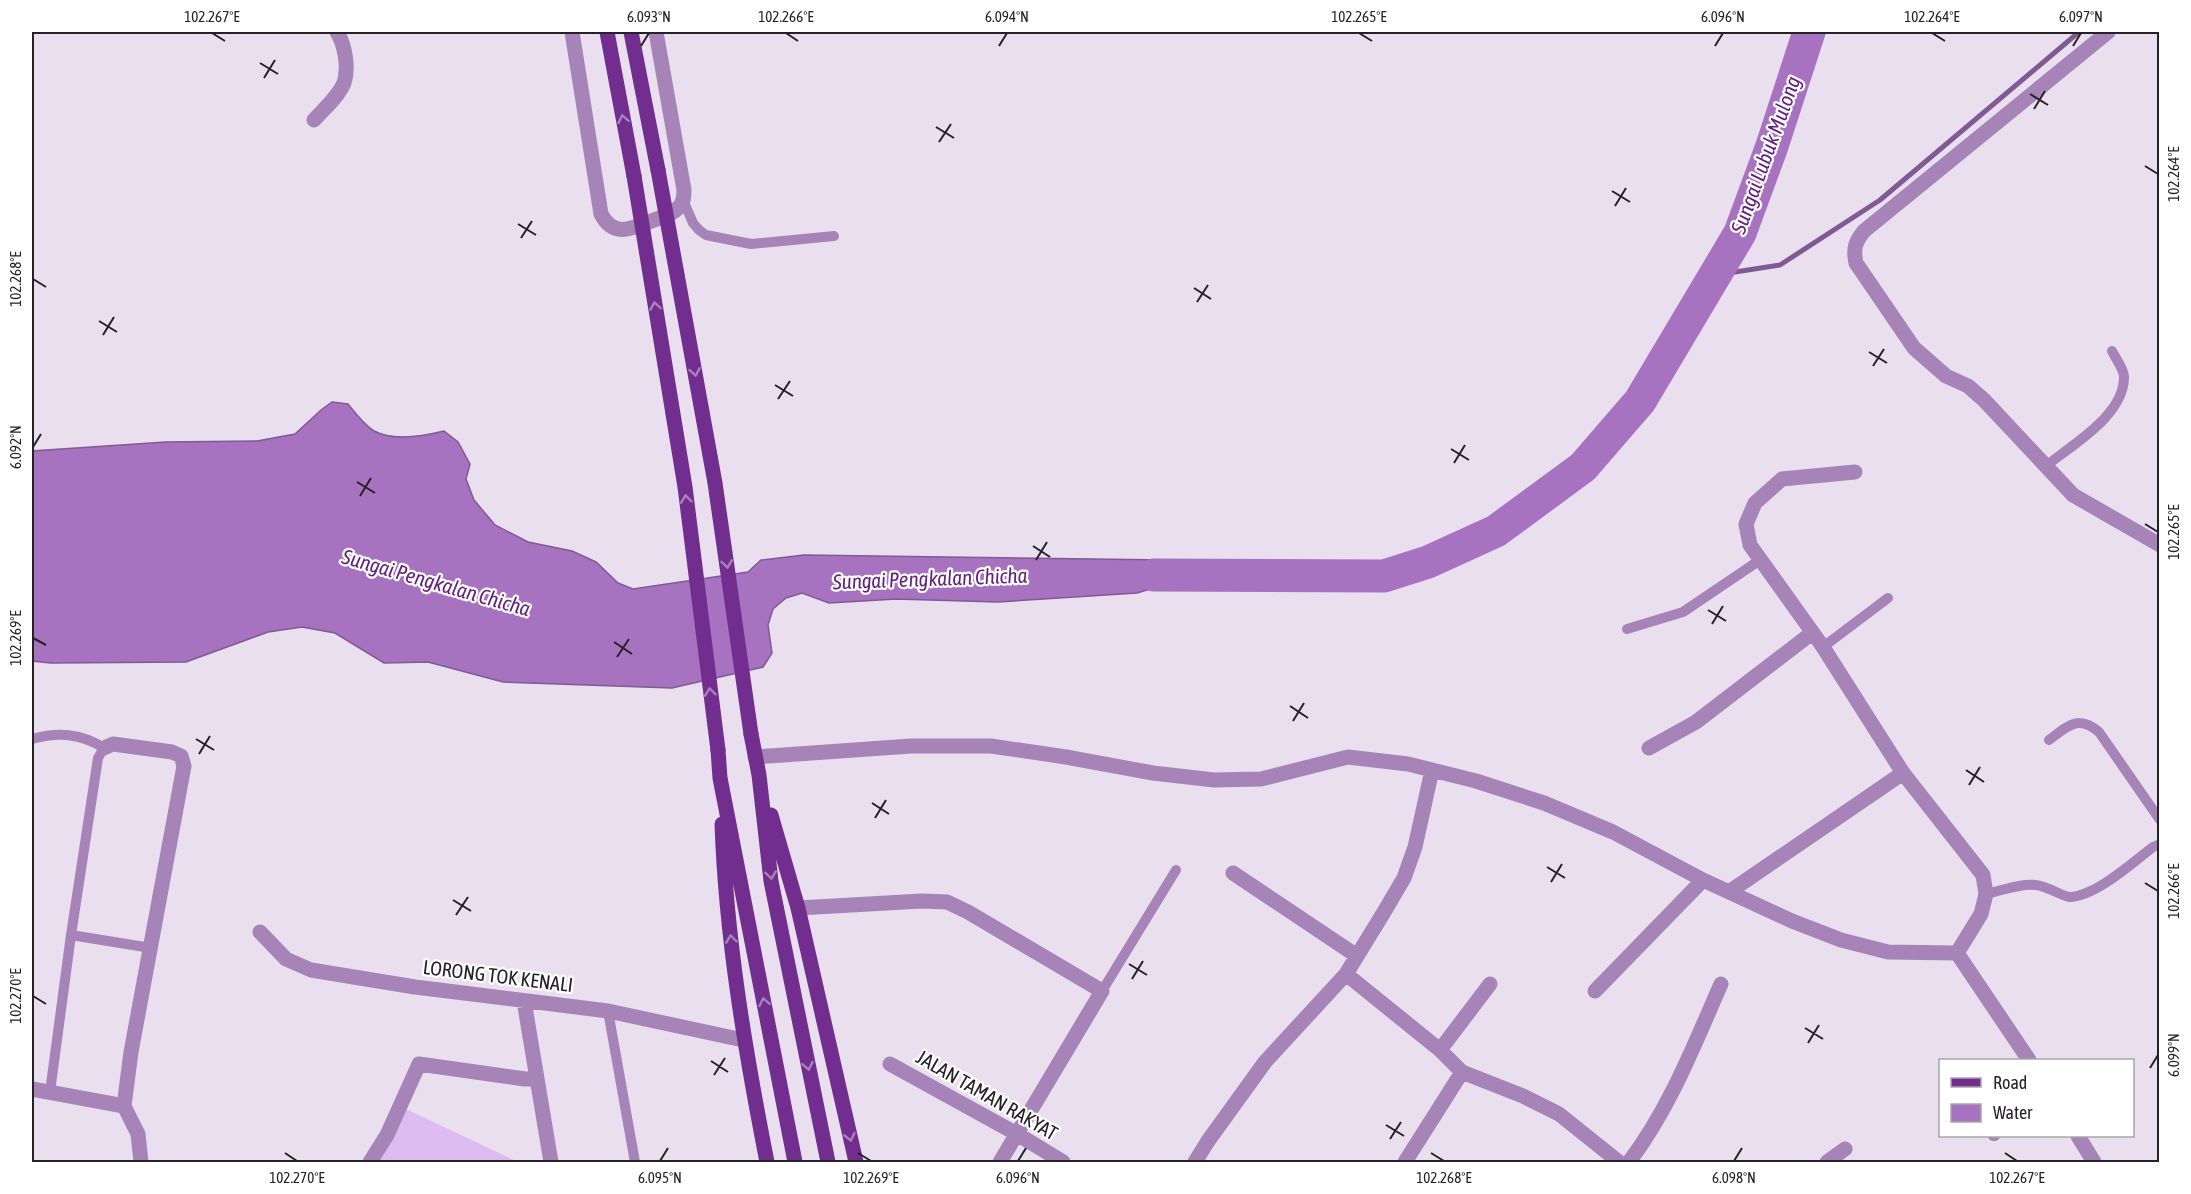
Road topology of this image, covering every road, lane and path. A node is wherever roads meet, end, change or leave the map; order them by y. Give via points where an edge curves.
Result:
1 (337, 32) edge
2 (572, 32) edge
3 (606, 32) edge
4 (631, 32) edge
5 (656, 32) edge
6 (2108, 32) edge
7 (314, 120) dead end
8 (684, 200) junction
9 (834, 236) dead end
10 (2112, 351) dead end
11 (2046, 466) junction
12 (1855, 472) dead end
13 (2160, 545) edge
14 (1760, 560) junction
15 (1888, 598) dead end
16 (1627, 629) dead end
17 (1812, 633) junction
18 (1823, 647) junction
19 (32, 739) edge
20 (2049, 740) dead end
21 (1649, 747) dead end
22 (104, 748) junction
23 (755, 757) junction
24 (1432, 770) junction
25 (1903, 773) junction
26 (759, 775) junction
27 (720, 778) junction
28 (2160, 820) edge
29 (2160, 844) edge
30 (1176, 870) dead end
31 (1233, 873) dead end
32 (1703, 880) junction
33 (1728, 892) junction
34 (1986, 894) junction
35 (798, 908) junction
36 (260, 932) dead end
37 (70, 935) junction
38 (151, 948) junction
39 (1957, 953) junction
40 (1357, 956) junction
41 (1346, 974) junction
42 (1490, 984) dead end
43 (1721, 984) dead end
44 (1102, 991) junction
45 (1595, 991) dead end
46 (524, 1001) junction
47 (608, 1011) junction
48 (743, 1040) junction
49 (1440, 1050) junction
50 (2028, 1059) edge
51 (890, 1064) dead end
52 (1462, 1072) junction
53 (537, 1079) junction
54 (32, 1089) edge
55 (50, 1092) junction
56 (124, 1106) junction
57 (1017, 1134) junction
58 (2079, 1137) edge
59 (1845, 1149) dead end
60 (827, 1161) edge
61 (141, 1162) edge
62 (370, 1162) edge
63 (551, 1162) edge
64 (635, 1162) edge
65 (767, 1162) edge
66 (795, 1162) edge
67 (856, 1162) edge
68 (1000, 1162) edge
69 (1063, 1162) edge
70 (1195, 1162) edge
71 (1405, 1162) edge
72 (1619, 1162) edge
73 (1629, 1162) edge
74 (1827, 1162) edge
75 (2094, 1162) edge

1 - 7 street via 345,61 344,82
2 - 8 street via 601,214 606,223 627,231 670,214
27 -> 3 main road, bridge via 684,487 634,176
4 -> 23 main road, bridge via 716,483
5 - 8 street
6 - 11 street via 1864,231 1854,250 1856,263 1914,348 1946,376 1968,386 1984,400
8 - 9 lane via 693,223 706,235 751,244
10 - 11 lane via 2124,374 2116,405
11 - 13 street via 2073,495
12 - 14 street via 1782,478 1755,503 1746,524 1750,545
14 - 16 lane via 1683,612
14 - 17 street
15 - 18 lane
17 - 18 street
17 - 21 street via 1696,722
18 - 25 street
19 - 22 lane via 61,734 78,736
20 - 28 lane via 2073,723 2091,725
22 - 37 lane via 98,758
22 - 38 street via 112,744 172,752 181,756 184,766
23 - 24 street via 911,746 991,746 1214,780 1262,779 1348,757
23 - 26 main road
24 - 32 street via 1544,803 1613,832
24 - 40 street via 1404,878
25 - 33 street
25 - 34 street via 1983,875
26 - 35 main road
26 -> 60 main road via 771,881
48 -> 27 main road via 724,885
66 -> 27 main road
29 - 34 lane via 2109,882 2079,895 2068,897 2033,884
30 - 44 lane
31 - 40 street
32 - 33 street
32 - 45 street
33 - 39 street via 1841,940 1888,952
34 - 39 street via 1981,914
35 - 44 street via 946,902
35 -> 67 main road
36 - 46 street, LORONG TOK KENALI via 286,959 311,970
37 - 38 lane
37 - 55 lane
38 - 56 street
39 - 50 street
40 - 41 street
41 - 49 street
41 - 70 street via 1265,1062
42 - 49 street
43 - 73 street via 1669,1101
44 - 57 street
46 - 47 street, LORONG TOK KENALI
46 - 53 street
47 - 48 street, LORONG TOK KENALI
47 - 64 lane
48 - 65 main road
49 - 52 street
51 - 57 street, JALAN TAMAN RAKYAT
52 - 71 street
52 - 72 street via 1559,1114
53 - 62 street via 418,1064 387,1135
53 - 63 street
54 - 55 street
55 - 56 street
56 - 61 street via 138,1134
57 - 68 street
57 - 69 street, JALAN TAMAN RAKYAT
58 - 75 street
59 - 74 street

